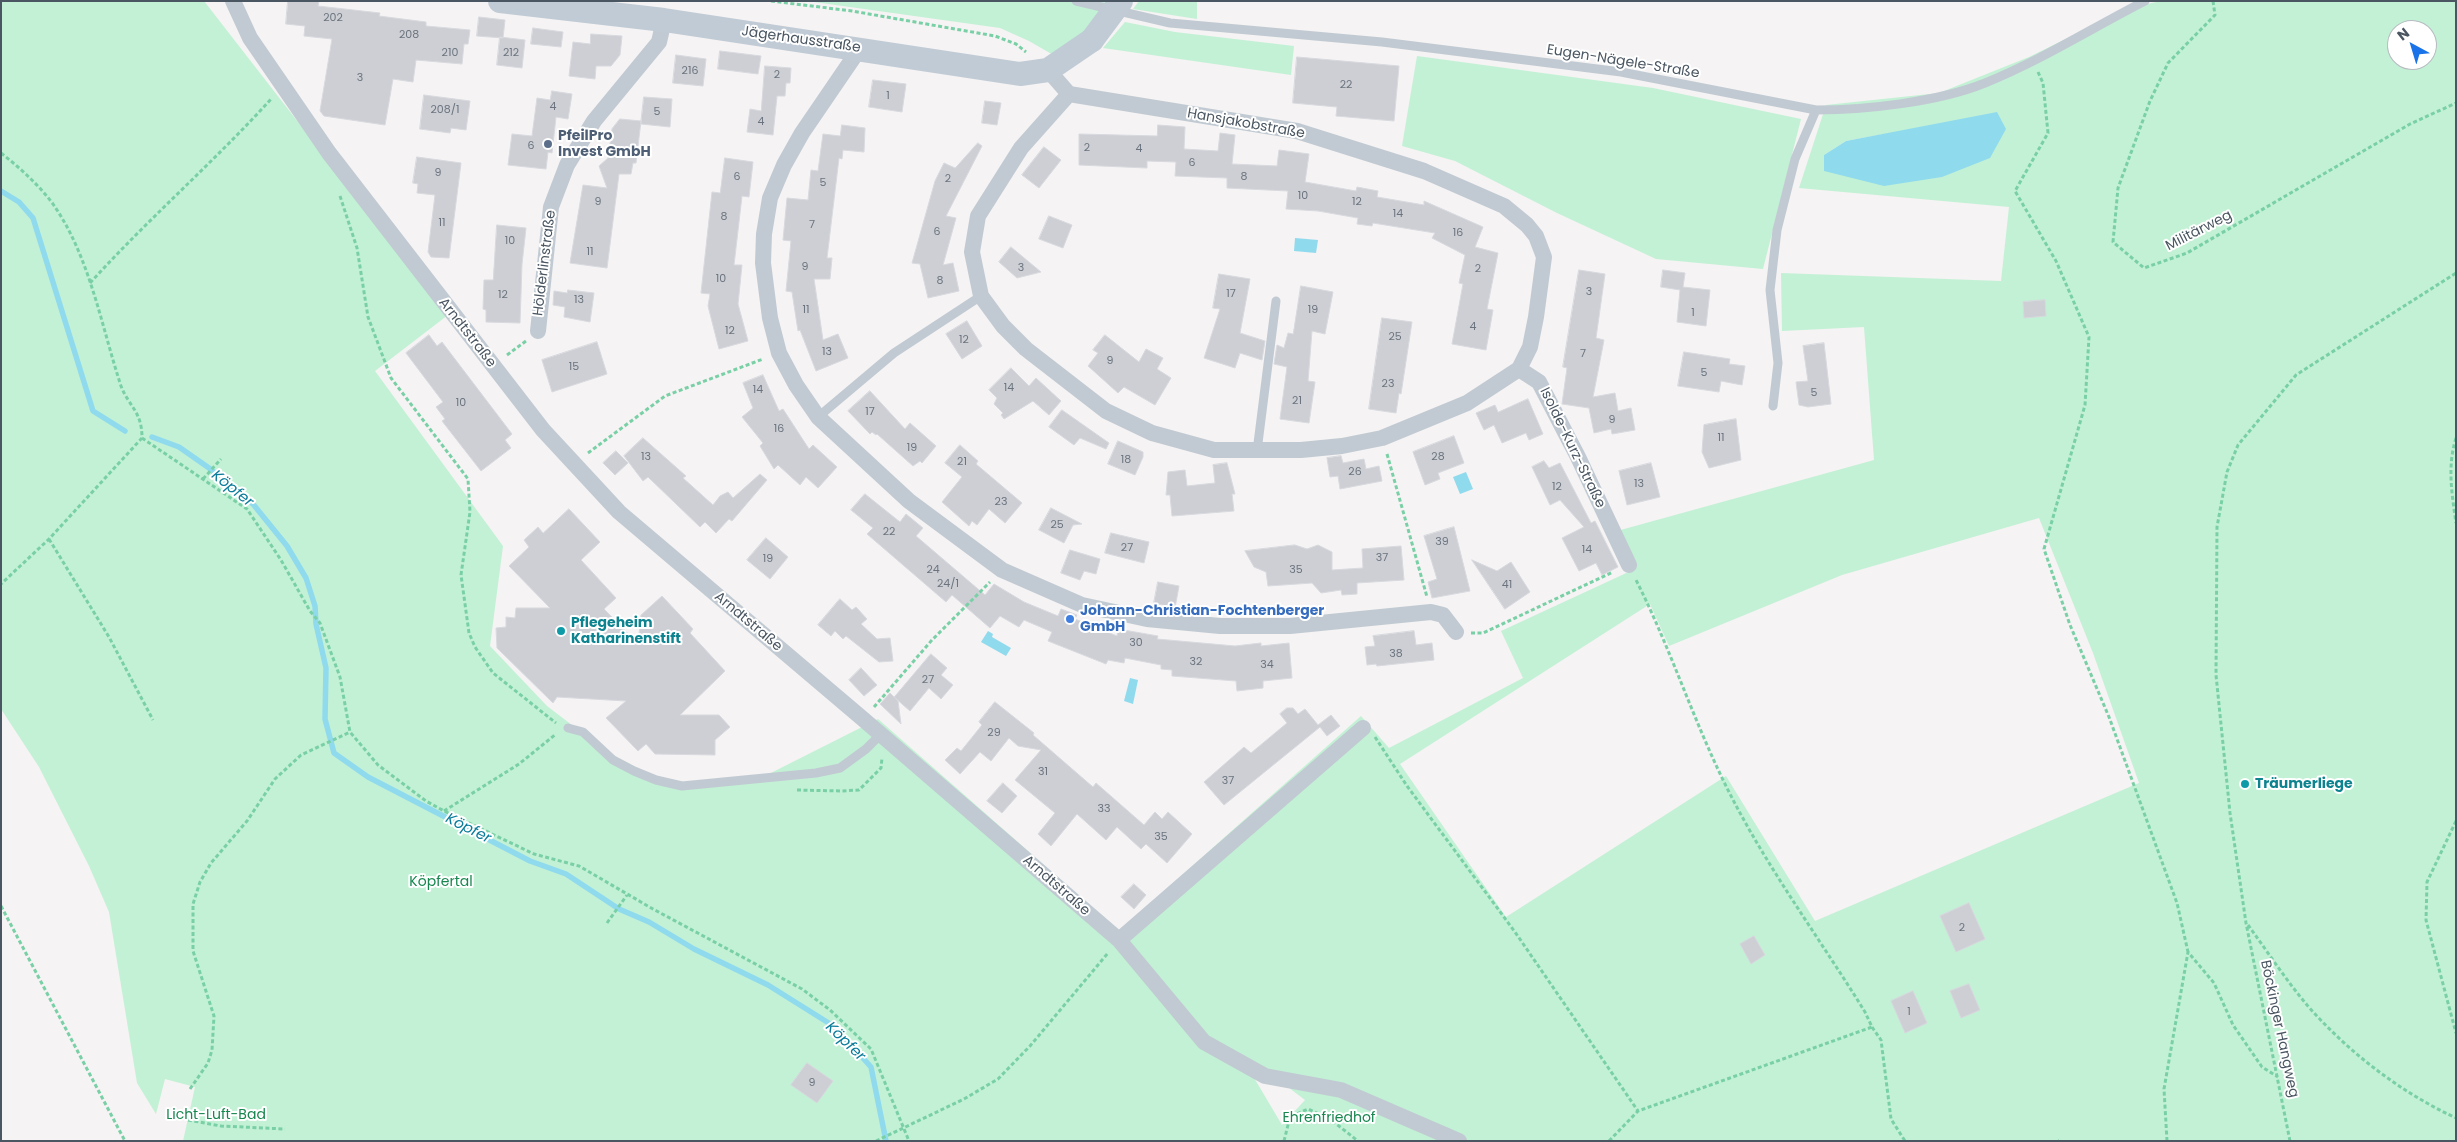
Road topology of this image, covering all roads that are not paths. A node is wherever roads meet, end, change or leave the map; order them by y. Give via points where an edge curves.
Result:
1 (233, 1) edge
2 (1076, 1) edge
3 (1121, 1) edge
4 (2145, 1) edge
5 (512, 2) edge
6 (664, 20) junction
7 (860, 48) junction
8 (1048, 70) junction
9 (1069, 94) junction
10 (1816, 110) junction
11 (981, 296) junction
12 (1276, 302) dead end
13 (538, 331) road end
14 (1519, 369) junction
15 (1773, 406) dead end
16 (818, 417) junction
17 (1256, 451) junction
18 (1628, 565) road end
19 (1456, 632) dead end
20 (568, 728) road end
21 (1363, 728) road end
22 (880, 735) junction
23 (1119, 940) junction
24 (1459, 1141) edge

1 - 22 street, Arndtstraße via 250,38 329,153 542,430 619,512
2 - 10 lane, Eugen-Nägele-Straße via 1170,23 1382,42 1621,72
3 - 8 street, Jägerhausstraße, bridge via 1092,40
4 - 10 lane, Eugen-Nägele-Straße via 1984,83 1943,95 1850,109
5 - 6 street, Jägerhausstraße
6 - 7 street, Jägerhausstraße
6 - 13 street, Hölderlinstraße via 659,42 594,121 568,165 551,207
7 - 8 street, Jägerhausstraße via 1000,72 1020,74
7 - 16 street via 784,165 770,198 764,234 763,263 778,353
8 - 9 street
9 - 11 street via 1021,148 978,216 972,252
9 - 14 street, Hansjakobstraße via 1297,131 1424,172 1504,206 1536,236 1544,257 1530,347
10 - 15 lane via 1795,159 1777,230 1770,290 1778,363
11 - 16 lane via 894,353
11 - 17 street via 1026,350 1106,412 1152,433 1214,450
12 - 17 lane
14 - 17 street via 1467,403 1382,438 1342,446
14 - 18 street, Isolde-Kurz-Straße via 1539,382
16 - 19 street via 908,501 1002,570 1082,605 1147,619 1220,626 1290,626 1431,612 1443,615
20 - 22 lane via 583,732 613,760 634,771 682,786 816,774 840,768
21 - 23 street
22 - 23 street, Arndtstraße
23 - 24 street, Arndtstraße via 1204,1042 1265,1076 1341,1090

